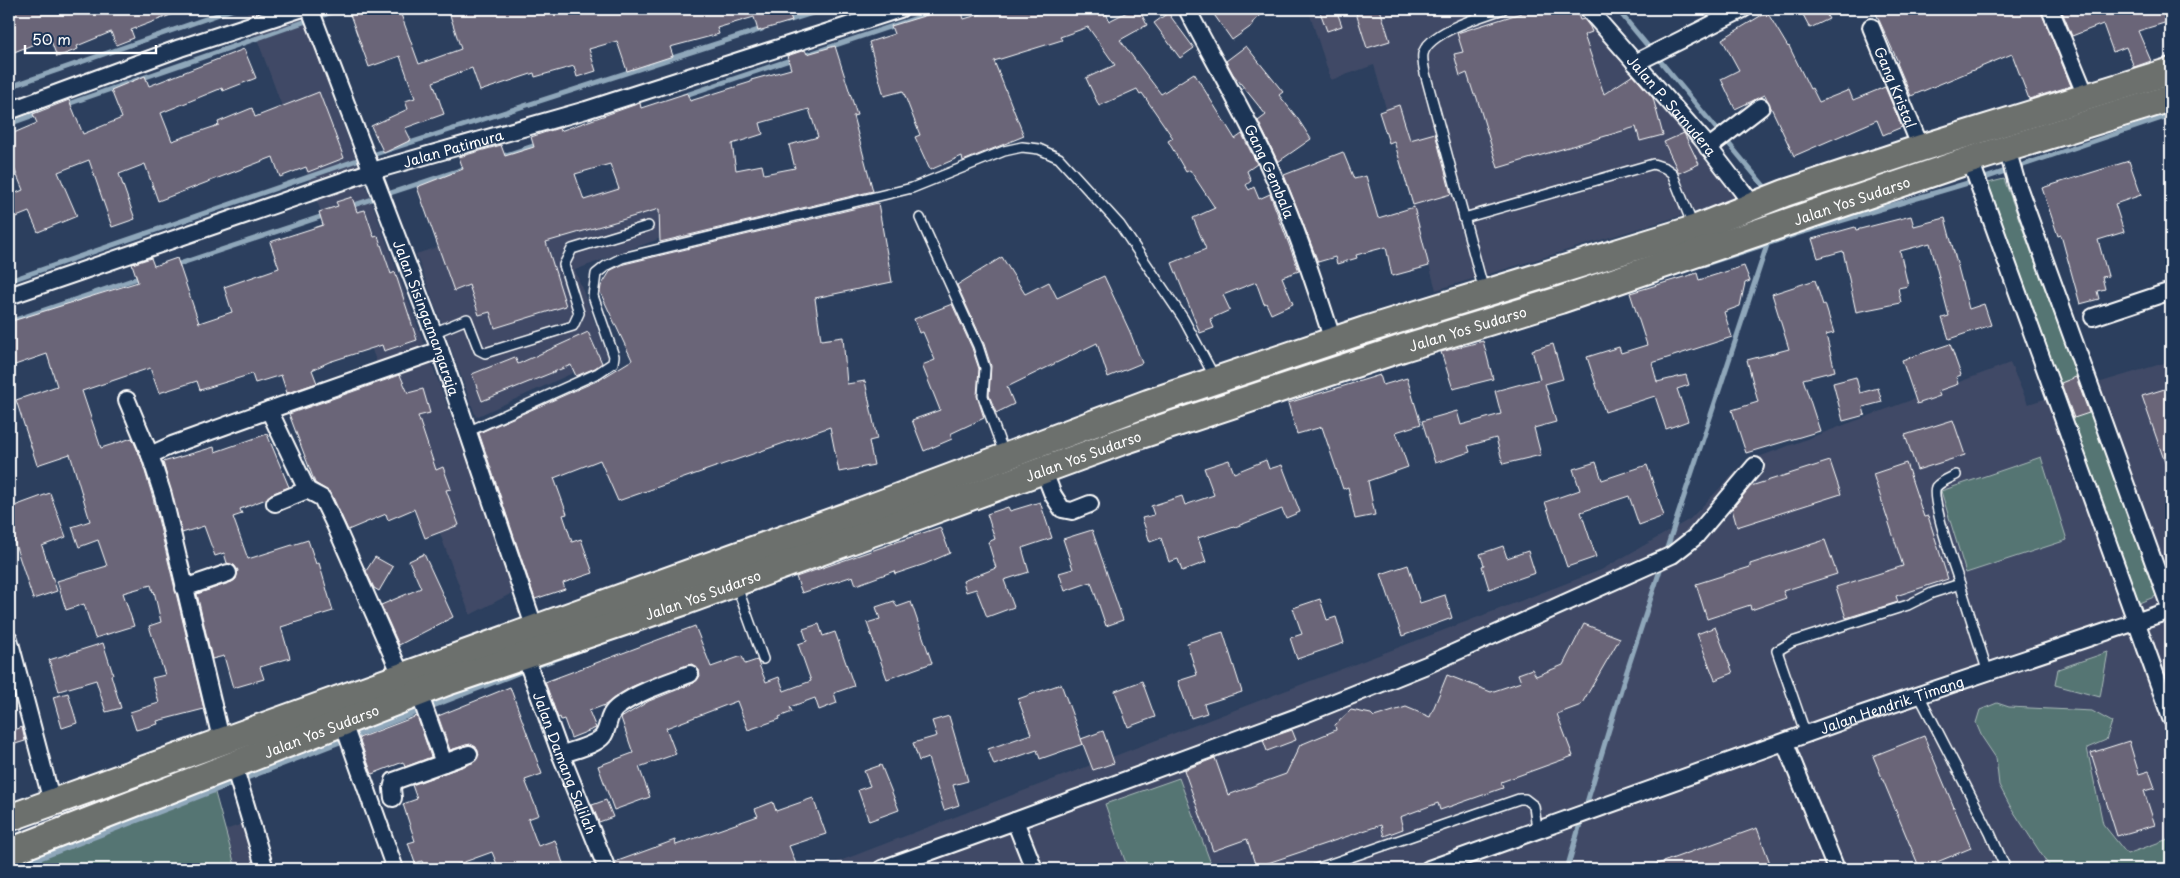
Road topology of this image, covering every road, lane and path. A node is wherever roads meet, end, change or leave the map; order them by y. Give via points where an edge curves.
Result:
1 (300, 9) edge
2 (310, 9) edge
3 (900, 9) edge
4 (1503, 9) edge
5 (1588, 9) edge
6 (1742, 9) edge
7 (2050, 9) edge
8 (1188, 10) dead end
9 (1871, 27) dead end
10 (1635, 63) junction
11 (2171, 71) edge
12 (2086, 96) junction
13 (2171, 98) edge
14 (1761, 107) dead end
15 (9, 112) edge
16 (1708, 148) junction
17 (1921, 148) junction
18 (2007, 149) junction
19 (1970, 160) junction
20 (372, 170) junction
21 (1768, 199) junction
22 (920, 218) dead end
23 (1464, 218) junction
24 (648, 226) dead end
25 (1694, 229) junction
26 (2171, 291) edge
27 (1484, 294) junction
28 (9, 296) edge
29 (2093, 317) dead end
30 (1374, 327) junction
31 (433, 333) junction
32 (1333, 341) junction
33 (440, 350) junction
34 (1386, 354) junction
35 (1216, 380) junction
36 (127, 400) dead end
37 (268, 410) junction
38 (1112, 417) junction
39 (467, 432) junction
40 (1123, 441) junction
41 (150, 455) junction
42 (1005, 456) junction
43 (1754, 466) dead end
44 (1043, 469) junction
45 (1956, 475) dead end
46 (307, 490) junction
47 (275, 503) dead end
48 (1090, 504) dead end
49 (228, 572) dead end
50 (736, 583) junction
51 (1960, 584) junction
52 (184, 588) junction
53 (2171, 610) edge
54 (2137, 622) junction
55 (534, 629) junction
56 (9, 639) edge
57 (763, 659) dead end
58 (528, 664) junction
59 (1988, 673) junction
60 (690, 674) dead end
61 (410, 685) junction
62 (1919, 695) junction
63 (2171, 718) edge
64 (343, 723) junction
65 (1806, 735) junction
66 (222, 743) junction
67 (1785, 743) junction
68 (469, 754) dead end
69 (560, 755) junction
70 (444, 763) junction
71 (234, 766) junction
72 (393, 798) dead end
73 (52, 802) junction
74 (9, 818) edge
75 (1015, 820) junction
76 (1537, 829) junction
77 (9, 852) edge
78 (265, 869) edge
79 (395, 869) edge
80 (608, 869) edge
81 (882, 869) edge
82 (1034, 869) edge
83 (1316, 869) edge
84 (1429, 869) edge
85 (1836, 869) edge
86 (2006, 869) edge

1 - 15 street via 180,48
2 - 20 street, Jalan Sisingamangaraja
3 - 20 street, Jalan Patimura via 586,110
4 - 23 lane via 1448,30 1427,44 1422,55
5 - 10 street, Jalan P. Samudera
6 - 10 street
7 - 12 street
8 - 32 street, Gang Gembala via 1284,201
9 - 17 street, Gang Kristal
10 - 16 street, Jalan P. Samudera
11 - 12 main road, Jalan Yos Sudarso
12 - 17 main road, Jalan Yos Sudarso
13 - 18 main road, Jalan Yos Sudarso
14 - 16 street
16 - 21 street, Jalan P. Samudera
17 - 21 main road, Jalan Yos Sudarso
18 - 19 main road, Jalan Yos Sudarso
18 - 53 street
19 - 34 main road, Jalan Yos Sudarso via 1560,300
19 - 54 street
20 - 28 street, Jalan Patimura
20 - 31 street, Jalan Sisingamangaraja
21 - 25 main road, Jalan Yos Sudarso
22 - 42 lane via 978,346 985,368 984,396
23 - 25 lane via 1654,164 1672,172
23 - 27 lane
24 - 31 lane via 572,249 564,265 579,313 573,326 485,353 479,350 468,319
25 - 27 main road, Jalan Yos Sudarso
26 - 29 street
27 - 30 main road, Jalan Yos Sudarso
30 - 32 main road, Jalan Yos Sudarso
30 - 34 main road
31 - 33 street, Jalan Sisingamangaraja
32 - 35 main road, Jalan Yos Sudarso
33 - 37 street
33 - 39 street, Jalan Sisingamangaraja
34 - 40 main road, Jalan Yos Sudarso
35 - 38 main road, Jalan Yos Sudarso
35 - 39 lane via 1184,318 1120,224 1060,158 1039,148 1022,147 1004,151 912,188 622,258 606,266 596,274 593,296 614,356 613,363 598,373
36 - 41 street
37 - 41 street
37 - 46 street
38 - 40 main road
38 - 42 main road, Jalan Yos Sudarso
39 - 55 street, Jalan Sisingamangaraja
40 - 44 main road, Jalan Yos Sudarso
41 - 52 street
42 - 55 main road, Jalan Yos Sudarso
43 - 75 street via 1695,538 1672,554 1429,664 1300,716
44 - 48 street via 1062,509 1072,511
44 - 50 main road, Jalan Yos Sudarso
45 - 51 lane via 1937,486 1934,493
46 - 47 street
46 - 61 street via 322,498
49 - 52 street
50 - 57 lane
50 - 58 main road, Jalan Yos Sudarso
51 - 59 lane
51 - 65 lane via 1777,650
52 - 66 street
53 - 54 street, Jalan Hendrik Timang
54 - 59 street, Jalan Hendrik Timang
54 - 63 street
55 - 61 main road, Jalan Yos Sudarso
56 - 73 street
58 - 61 main road, Jalan Yos Sudarso
58 - 69 street, Jalan Damang Salilah
59 - 62 street, Jalan Hendrik Timang
60 - 69 street via 634,696 610,714 599,740
61 - 64 main road, Jalan Yos Sudarso
61 - 66 main road, Jalan Yos Sudarso
61 - 70 street
62 - 65 street, Jalan Hendrik Timang
62 - 86 lane
64 - 71 main road, Jalan Yos Sudarso
64 - 79 street
65 - 67 street, Jalan Hendrik Timang
66 - 73 main road, Jalan Yos Sudarso
67 - 76 street, Jalan Hendrik Timang
67 - 85 street
68 - 70 street
69 - 80 street, Jalan Damang Salilah
70 - 72 street via 394,781
71 - 77 main road, Jalan Yos Sudarso
71 - 78 street
73 - 74 main road, Jalan Yos Sudarso
75 - 81 street
75 - 82 street
76 - 83 lane via 1534,806 1525,799 1519,799
76 - 84 street

